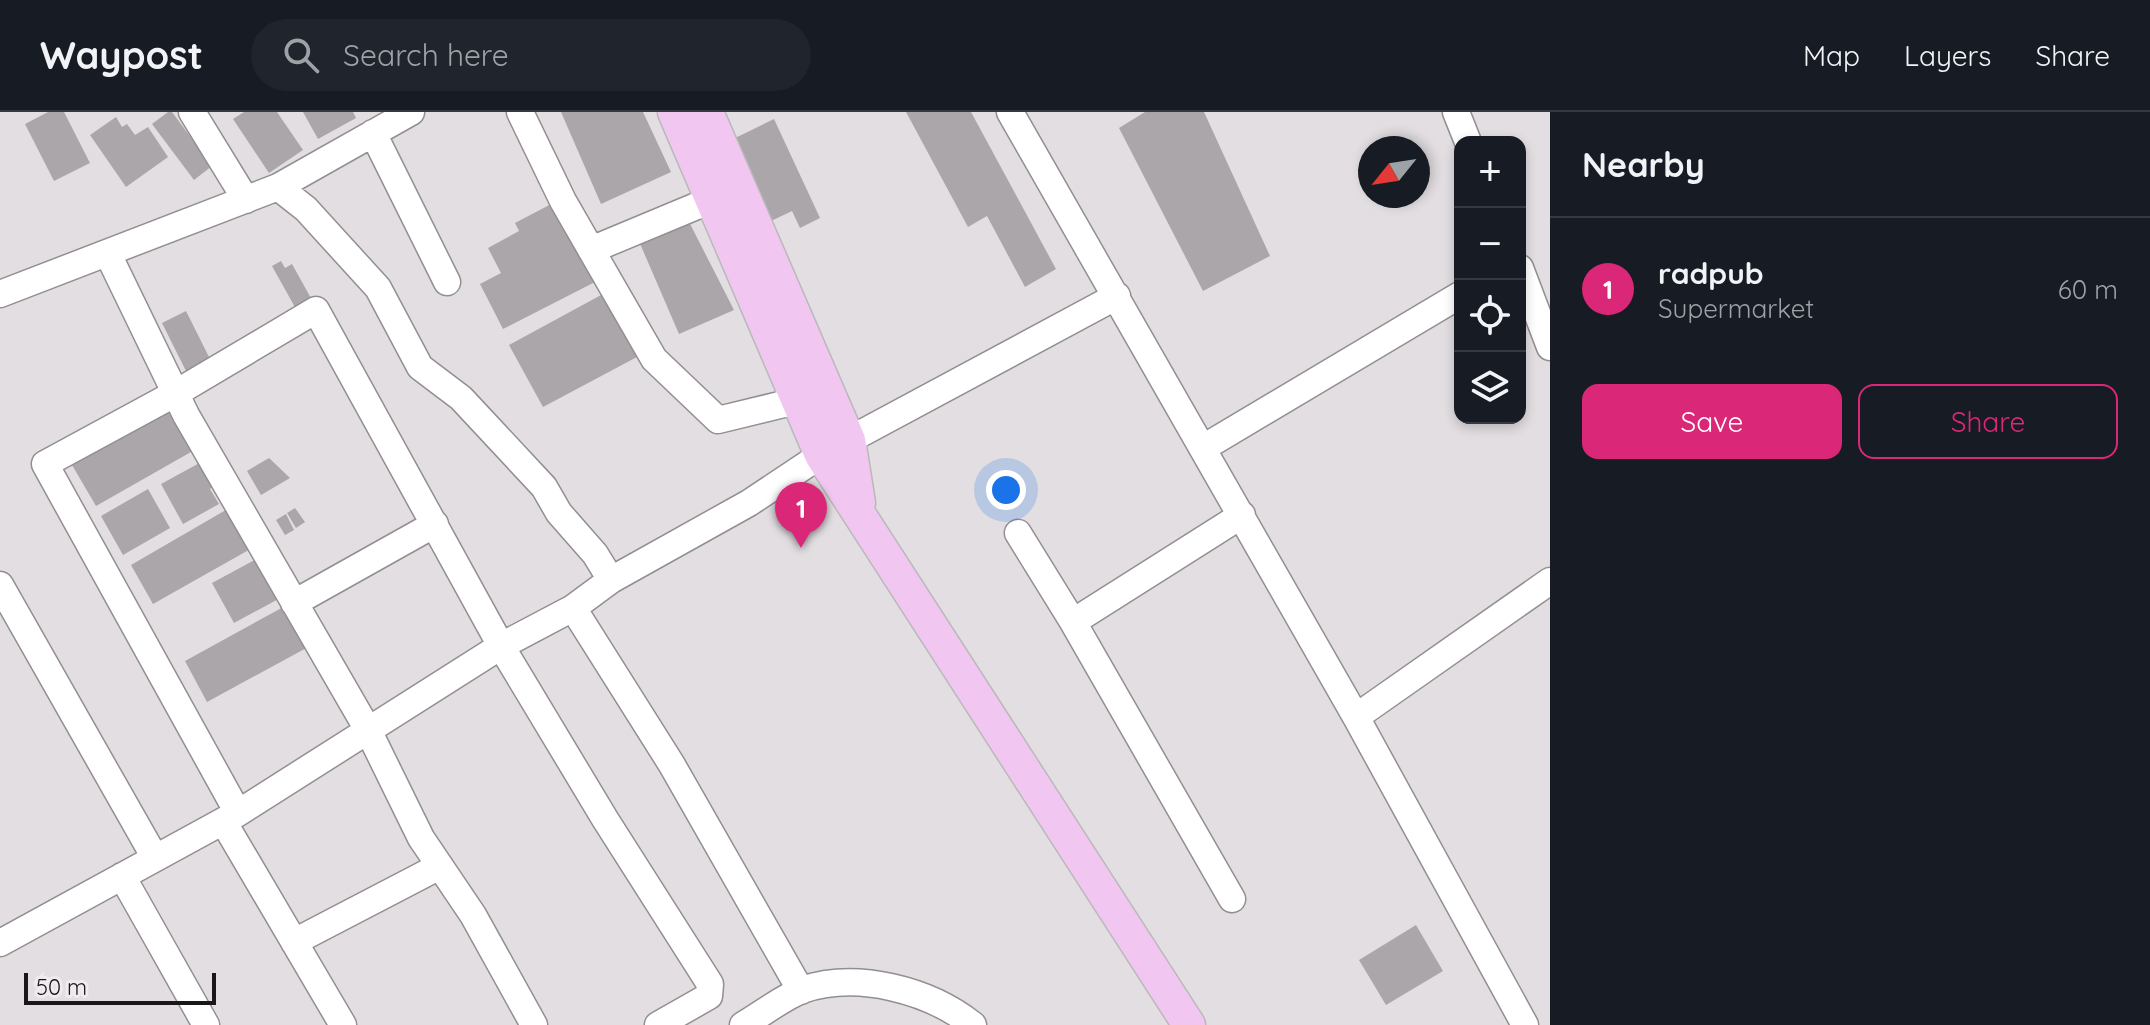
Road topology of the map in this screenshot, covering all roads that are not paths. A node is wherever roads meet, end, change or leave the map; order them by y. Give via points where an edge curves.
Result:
1 (192, 112) edge
2 (520, 112) edge
3 (674, 112) edge
4 (707, 112) edge
5 (1010, 112) edge
6 (1456, 112) edge
7 (408, 113) edge
8 (373, 133) junction
9 (1466, 136) edge
10 (278, 187) junction
11 (246, 200) junction
12 (711, 200) junction
13 (591, 250) junction
14 (108, 254) junction
15 (1525, 280) edge
16 (447, 282) dead end
17 (0, 294) edge
18 (1117, 296) junction
19 (1454, 299) edge
20 (1550, 347) edge
21 (176, 393) junction
22 (796, 401) junction
23 (835, 448) junction
24 (1203, 448) junction
25 (1242, 515) junction
26 (435, 524) junction
27 (1018, 533) dead end
28 (611, 580) junction
29 (1550, 581) edge
30 (0, 585) edge
31 (294, 603) junction
32 (573, 608) junction
33 (1073, 622) junction
34 (501, 646) junction
35 (1356, 717) junction
36 (368, 730) junction
37 (231, 817) junction
38 (154, 856) junction
39 (440, 866) junction
40 (122, 876) junction
41 (1232, 899) dead end
42 (294, 942) junction
43 (0, 943) edge
44 (801, 991) junction
45 (206, 1025) edge
46 (343, 1025) edge
47 (534, 1025) edge
48 (658, 1025) edge
49 (743, 1025) edge
50 (973, 1025) edge
51 (1189, 1025) edge
52 (1525, 1025) edge

1 - 11 street
2 - 13 street
3 - 12 main road
4 - 23 main road
5 - 18 street
6 - 9 street
7 - 8 street
8 - 10 street
8 - 16 street
10 - 11 street
10 - 28 street via 306,209 378,288 420,367 461,398 544,487
11 - 14 street
12 - 13 street
12 - 22 main road
13 - 22 street via 654,359 718,420
14 - 17 street
14 - 21 street
15 - 20 street
18 - 23 street
18 - 24 street
19 - 24 street
21 - 26 street via 316,310
21 - 31 street
21 - 37 street via 45,464
22 - 23 main road
23 - 28 street
23 - 51 main road via 861,514
24 - 25 street
25 - 33 street
25 - 35 street
26 - 31 street
26 - 34 street
27 - 33 street
28 - 32 street
29 - 35 street
30 - 38 street
31 - 36 street
32 - 34 street
32 - 44 street via 672,765
33 - 41 street
34 - 36 street
34 - 48 street via 710,984 709,996
35 - 52 street
36 - 37 street
36 - 39 street
37 - 38 street
37 - 42 street
38 - 40 street
39 - 42 street
39 - 47 street
40 - 43 street
40 - 45 street
42 - 46 street
44 - 49 street
44 - 50 street via 841,981 889,987 954,1010

